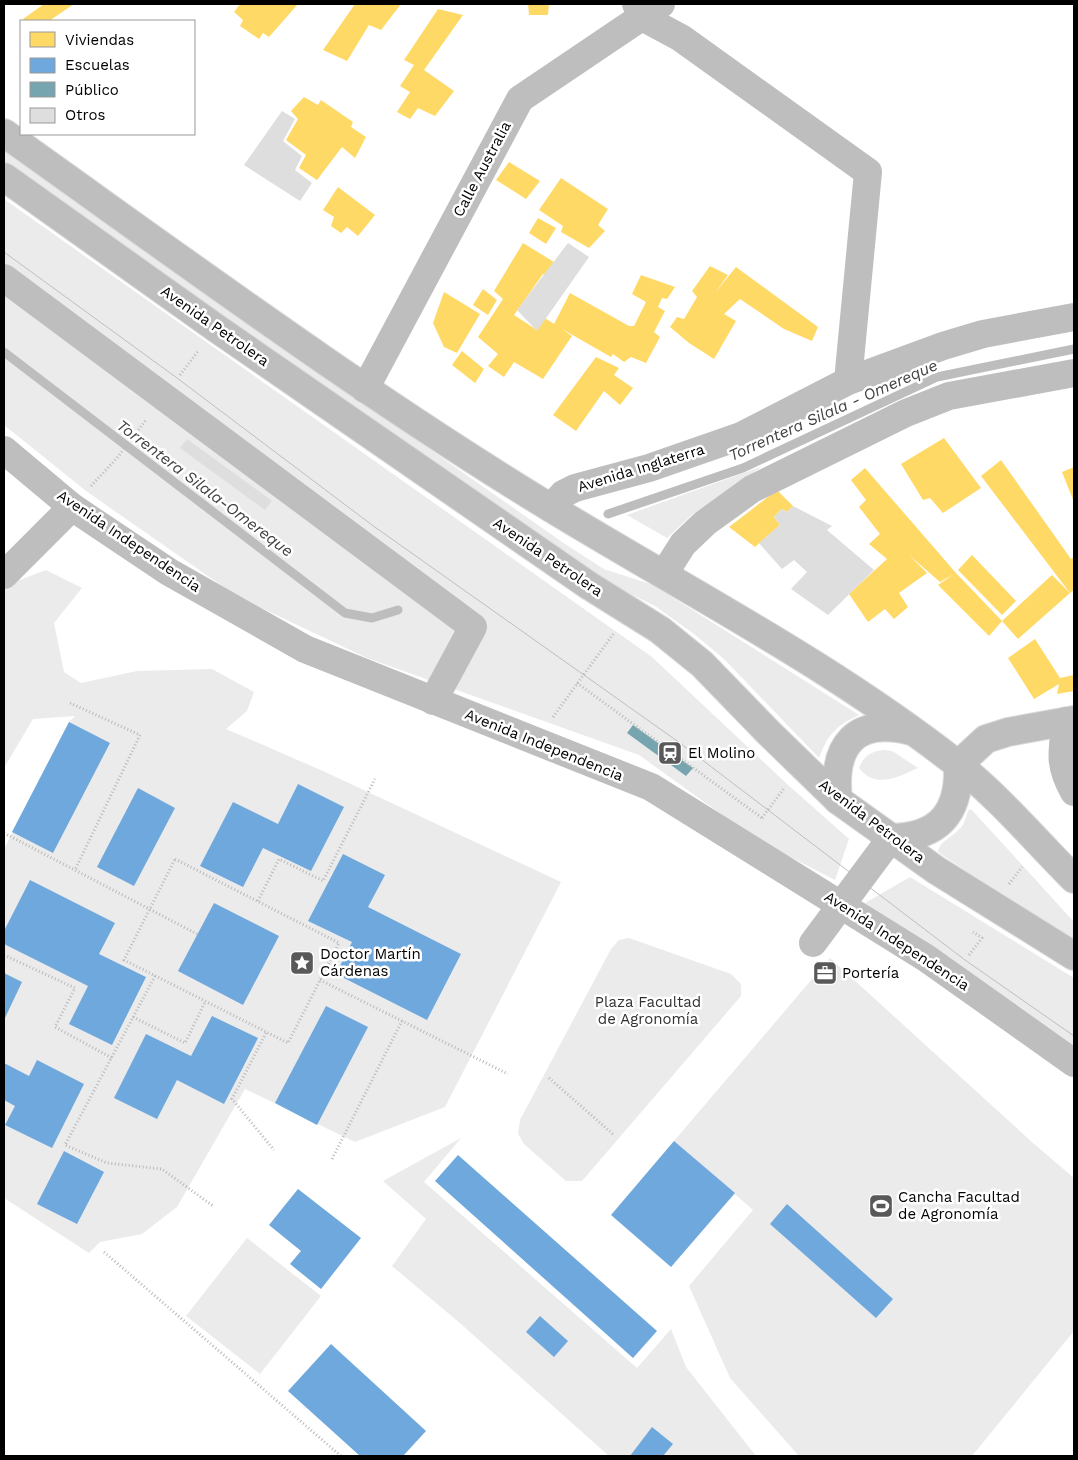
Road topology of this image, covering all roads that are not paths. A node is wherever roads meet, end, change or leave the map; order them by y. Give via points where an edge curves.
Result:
1 (646, 8) edge
2 (4, 133) edge
3 (4, 177) edge
4 (4, 278) edge
5 (1074, 317) edge
6 (1074, 373) edge
7 (848, 381) junction
8 (365, 389) junction
9 (4, 450) edge
10 (72, 507) junction
11 (550, 508) junction
12 (664, 574) junction
13 (4, 575) edge
14 (433, 701) junction
15 (1070, 721) edge
16 (913, 731) junction
17 (958, 765) junction
18 (1074, 792) edge
19 (838, 800) junction
20 (891, 838) junction
21 (1074, 878) edge
22 (842, 904) junction
23 (813, 943) dead end
24 (1074, 956) edge
25 (1074, 1063) edge

1 - 7 main road via 681,38 868,172
1 - 8 main road, Calle Australia via 520,99
2 - 8 main road
3 - 19 main road, Avenida Petrolera via 588,585 660,630 702,664
4 - 14 main road via 473,627
5 - 7 main road, Avenida Inglaterra via 983,334
6 - 12 main road via 950,396 906,413 752,489 705,523 683,544
7 - 11 main road, Avenida Inglaterra via 741,436 649,468 575,488 563,494
8 - 11 main road
9 - 10 main road, Avenida Independencia
10 - 13 main road
10 - 14 main road, Avenida Independencia via 169,572 305,649
11 - 12 main road
12 - 16 main road
14 - 22 main road, Avenida Independencia via 651,787
15 - 17 main road via 986,739
15 - 18 main road via 1061,757 1064,775
16 - 17 main road
16 - 19 main road via 887,727 870,729 855,737 837,764
17 - 20 main road via 959,782 955,798 940,823 912,837
17 - 21 main road via 991,793
19 - 20 main road, Avenida Petrolera
20 - 22 main road
20 - 24 main road, Avenida Petrolera via 936,870
22 - 23 main road
22 - 25 main road, Avenida Independencia via 926,958

